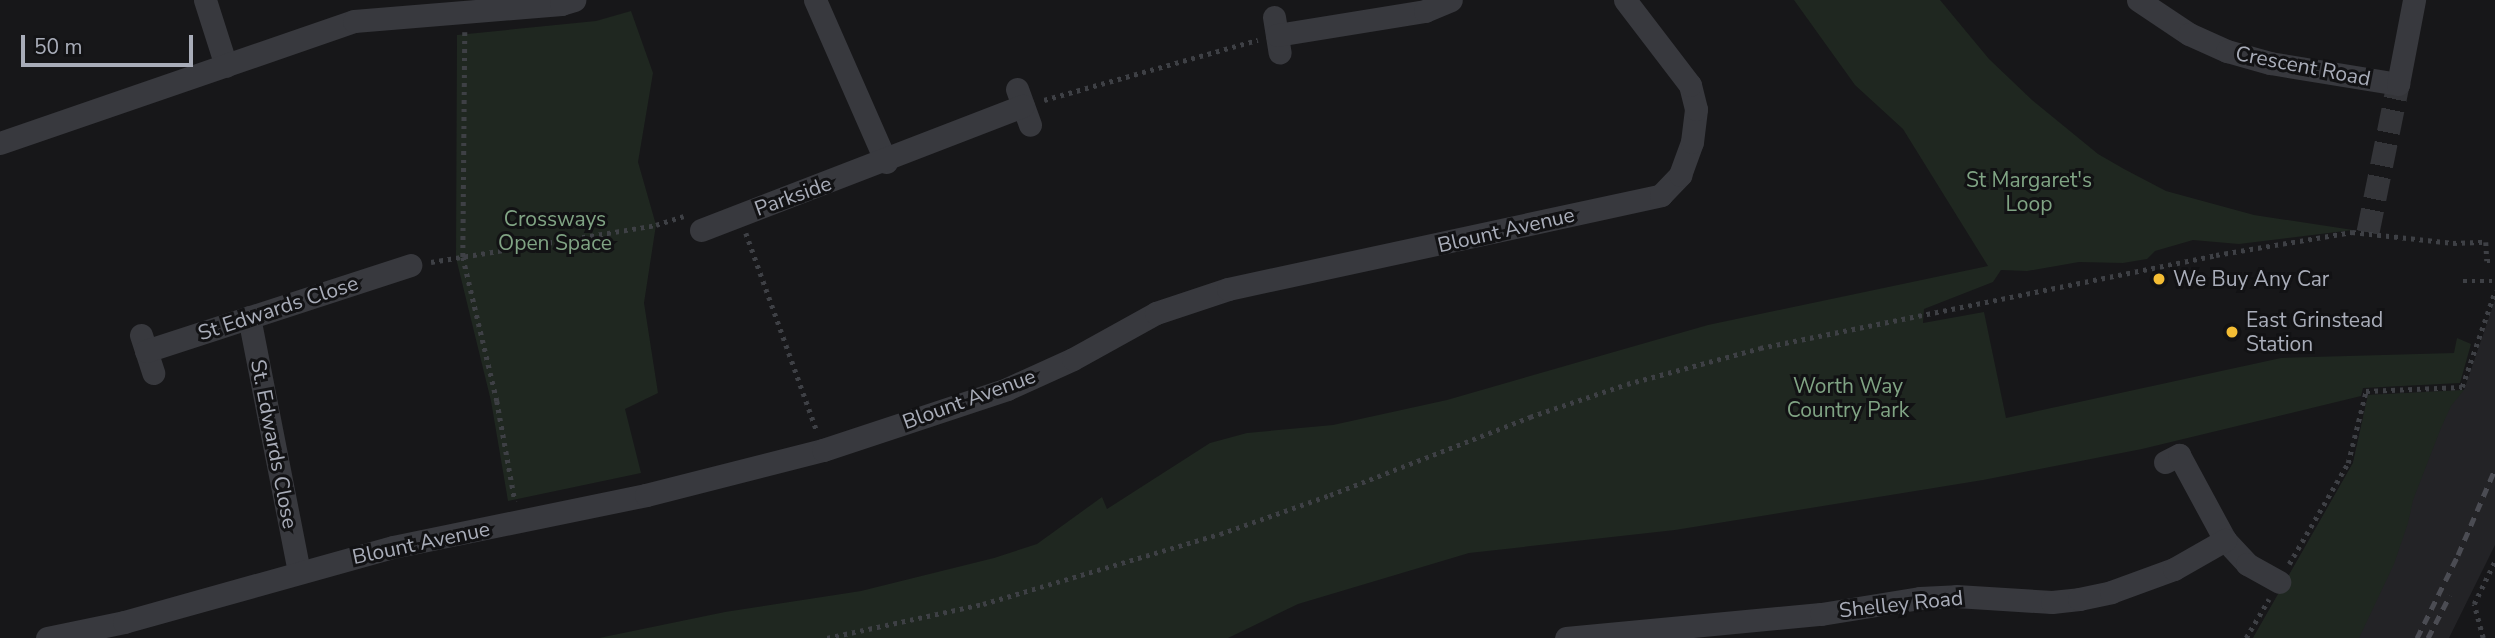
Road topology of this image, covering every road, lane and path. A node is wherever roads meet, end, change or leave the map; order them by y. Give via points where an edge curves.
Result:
1 (205, 0) edge
2 (574, 0) edge
3 (815, 0) edge
4 (1451, 0) edge
5 (1625, 0) edge
6 (2138, 0) edge
7 (2414, 0) edge
8 (466, 10) junction
9 (1277, 35) joint
10 (226, 66) junction
11 (1023, 107) joint
12 (0, 143) edge
13 (886, 162) junction
14 (739, 216) junction
15 (700, 230) joint
16 (463, 257) junction
17 (2495, 261) edge
18 (410, 266) joint
19 (2463, 281) dead end
20 (2495, 281) edge
21 (2495, 290) edge
22 (249, 317) junction
23 (153, 373) dead end
24 (823, 450) junction
25 (2165, 462) dead end
26 (518, 522) junction
27 (2225, 540) junction
28 (2495, 561) edge
29 (2494, 568) edge
30 (299, 572) junction
31 (2279, 582) junction
32 (1688, 632) edge
33 (47, 638) edge
34 (827, 638) edge
35 (1566, 638) edge
36 (2246, 638) edge
37 (2483, 638) edge

1 - 10 street
2 - 8 street
3 - 13 street
4 - 9 street via 1425,10
5 - 24 street, Blount Avenue via 1690,85 1696,109 1692,142 1680,174 1661,195 1228,289 1156,313 1007,389
6 - 7 street, Crescent Road via 2189,34 2227,51 2270,64 2398,84
8 - 10 street via 354,21
8 - 16 path
9 - 11 path
10 - 12 street
11 - 13 street, Parkside
13 - 14 street, Parkside
14 - 15 street, Parkside
14 - 24 path
15 - 16 path via 656,225
16 - 18 path
16 - 26 path via 497,401
17 - 34 path via 2487,261 2486,242 2352,232 2216,255 1760,348 1627,384 1530,417 1196,542 983,604
18 - 22 street, St Edwards Close
19 - 20 path
21 - 31 path via 2462,387 2366,391 2348,463
22 - 23 street, St Edwards Close via 144,343
22 - 30 street, St. Edwards Close
24 - 26 street, Blount Avenue
25 - 27 street via 2179,455
26 - 30 street, Blount Avenue
27 - 31 street via 2247,564
27 - 32 street, Shelley Road via 2174,569 2079,599 1920,598
28 - 29 path
29 - 37 path via 2474,604
30 - 33 street, Blount Avenue via 124,622
31 - 36 path
32 - 35 street, Shelley Road

